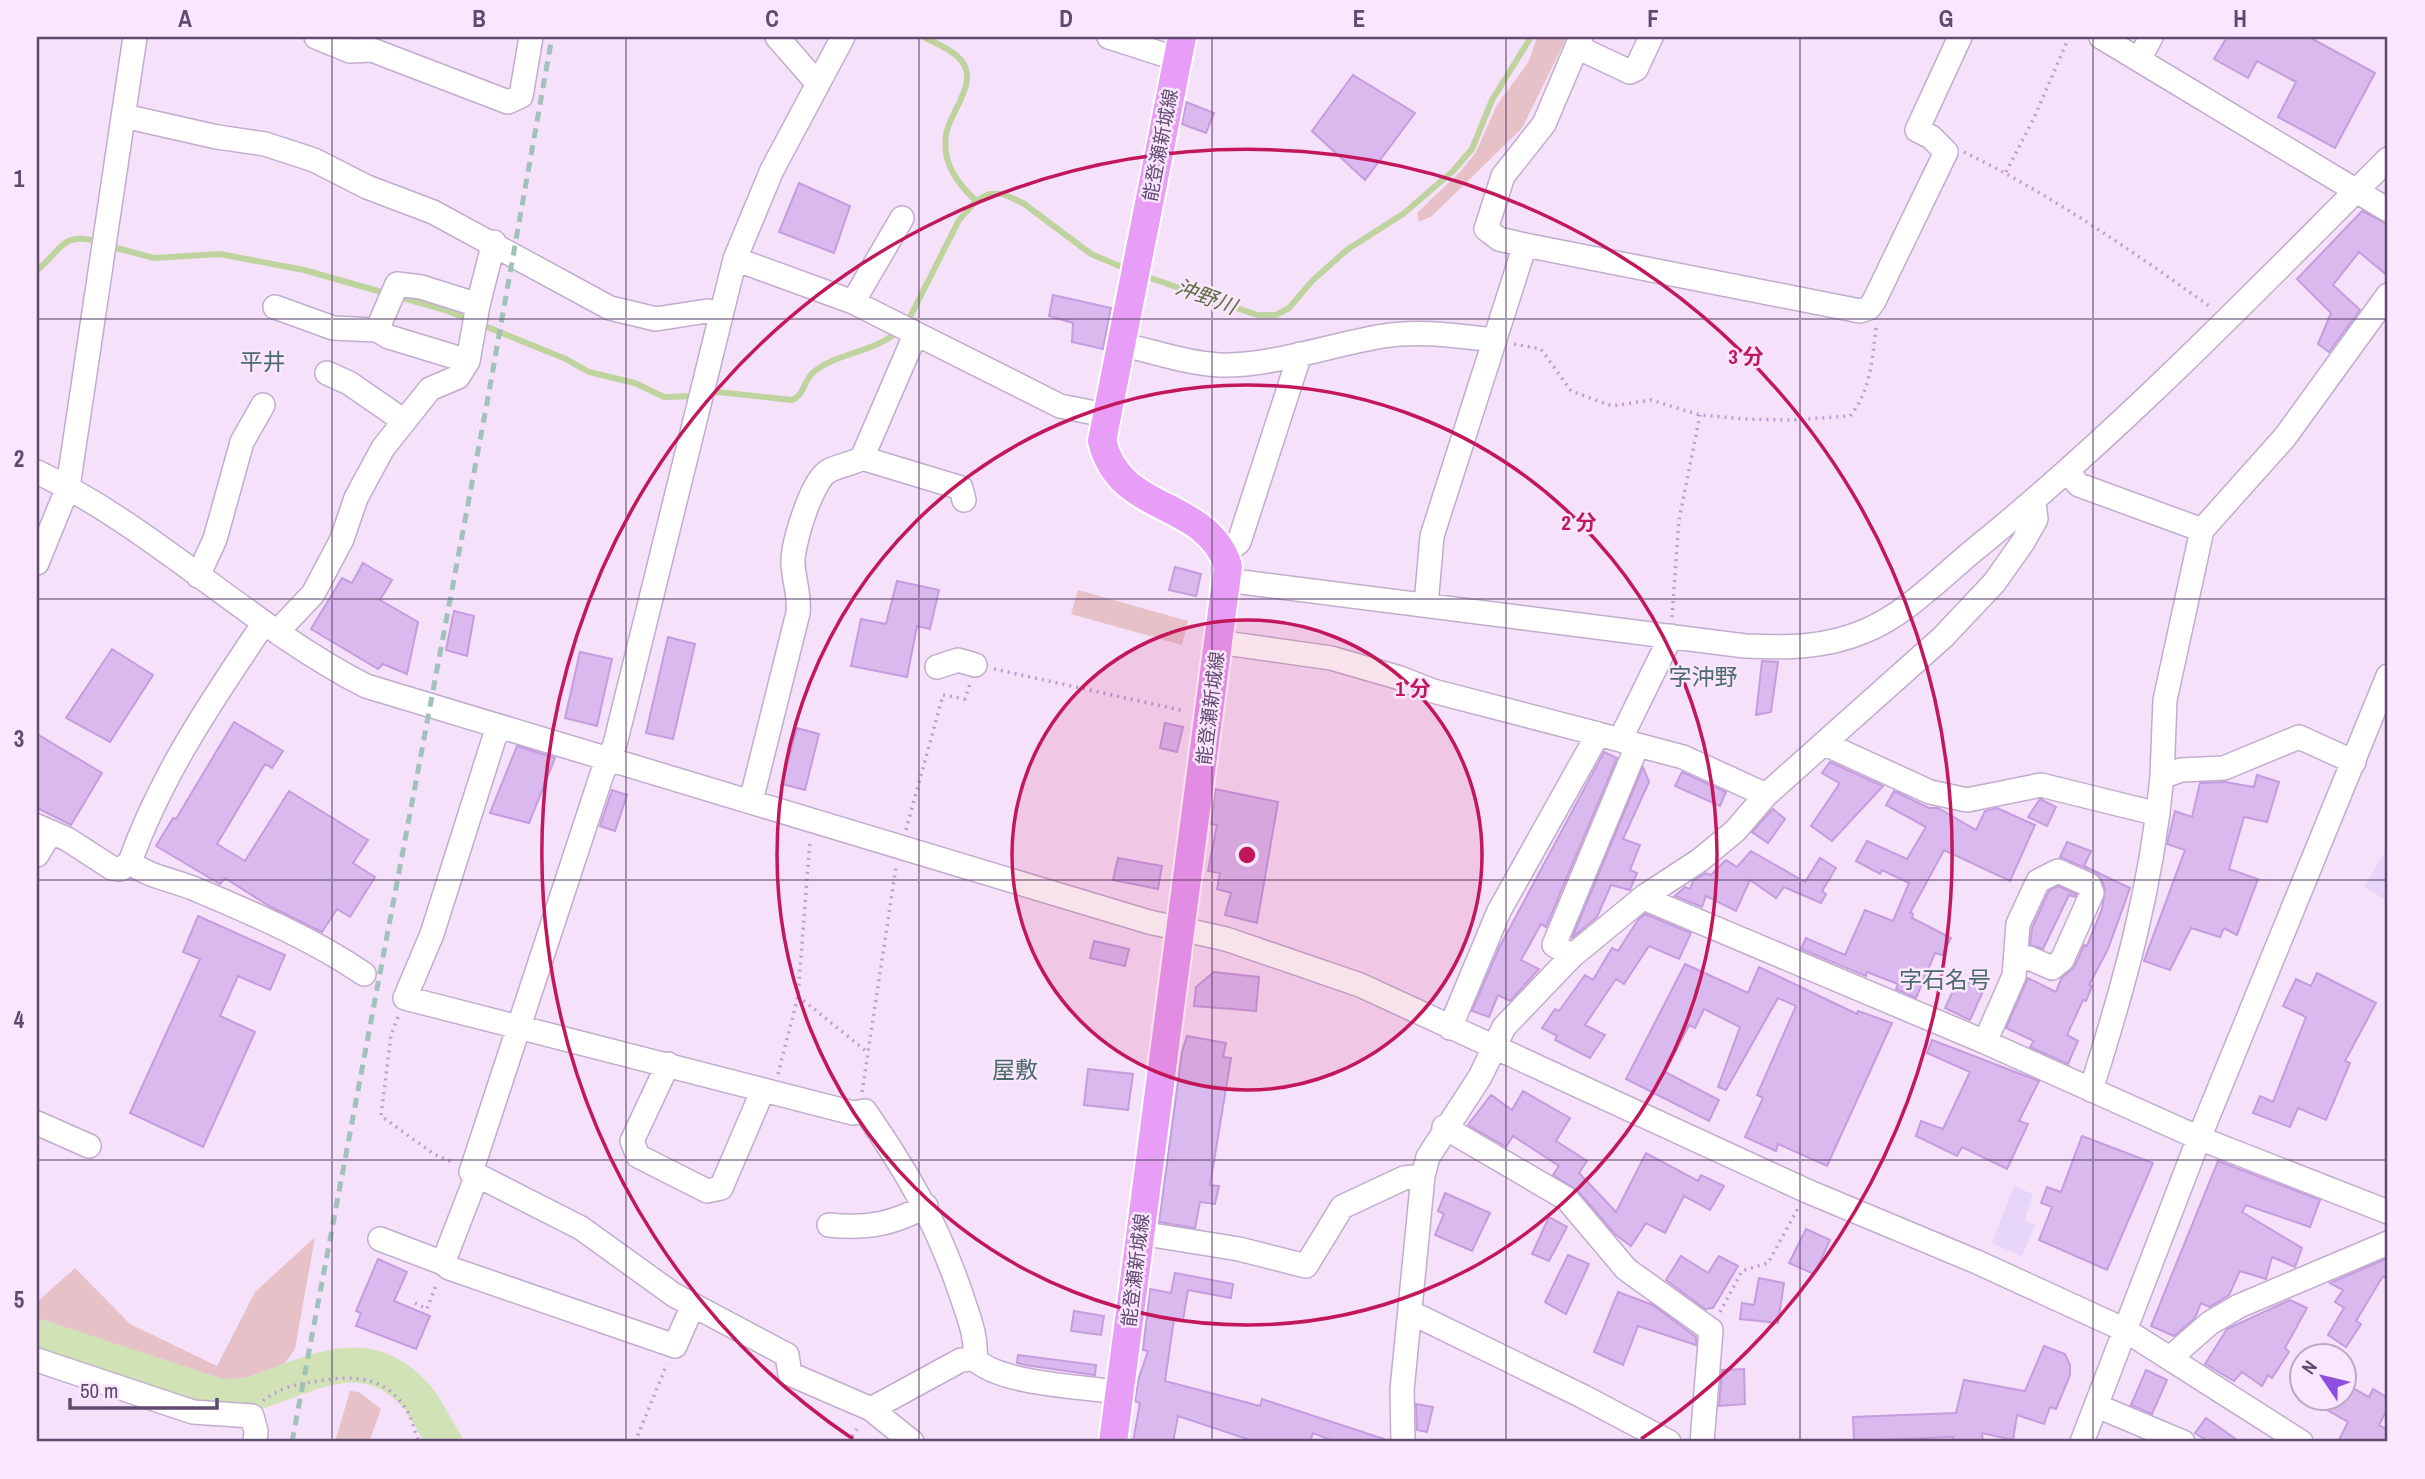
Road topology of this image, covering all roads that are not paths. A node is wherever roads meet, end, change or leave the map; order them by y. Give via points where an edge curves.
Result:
1 (135, 37) edge
2 (316, 37) edge
3 (531, 37) edge
4 (777, 37) edge
5 (844, 37) edge
6 (1109, 37) edge
7 (1651, 37) edge
8 (1960, 37) edge
9 (2101, 37) edge
10 (2151, 37) edge
11 (1579, 42) edge
12 (1180, 48) edge
13 (2140, 58) junction
14 (818, 84) junction
15 (124, 116) junction
16 (2388, 159) edge
17 (2357, 190) junction
18 (2388, 210) edge
19 (902, 218) dead end
20 (494, 242) junction
21 (1525, 245) junction
22 (735, 259) junction
23 (2388, 295) edge
24 (853, 302) junction
25 (478, 305) junction
26 (275, 307) dead end
27 (720, 314) junction
28 (377, 330) junction
29 (915, 335) junction
30 (1495, 340) junction
31 (1119, 344) junction
32 (1300, 354) junction
33 (468, 361) junction
34 (327, 373) dead end
35 (263, 405) dead end
36 (1105, 415) junction
37 (404, 421) junction
38 (862, 458) junction
39 (37, 472) edge
40 (2068, 473) junction
41 (68, 487) junction
42 (964, 500) dead end
43 (2034, 502) junction
44 (2202, 530) junction
45 (37, 564) edge
46 (1225, 567) junction
47 (198, 576) junction
48 (1426, 605) junction
49 (271, 628) junction
50 (1671, 636) junction
51 (1218, 642) junction
52 (2388, 676) edge
53 (498, 726) junction
54 (1618, 740) junction
55 (1825, 744) junction
56 (609, 758) junction
57 (2354, 762) junction
58 (2162, 777) junction
59 (1766, 795) junction
60 (751, 801) junction
61 (2158, 814) junction
62 (44, 829) edge
63 (37, 855) edge
64 (130, 862) junction
65 (1645, 896) junction
66 (1180, 926) junction
67 (1572, 956) junction
68 (2016, 961) dead end
69 (364, 974) dead end
70 (521, 1026) junction
71 (1450, 1028) junction
72 (1984, 1042) junction
73 (1493, 1047) junction
74 (668, 1064) junction
75 (2091, 1090) junction
76 (768, 1091) junction
77 (37, 1123) edge
78 (1444, 1127) junction
79 (2199, 1138) junction
80 (89, 1146) dead end
81 (474, 1174) junction
82 (1423, 1176) junction
83 (926, 1206) junction
84 (2388, 1212) edge
85 (829, 1225) dead end
86 (1140, 1233) junction
87 (380, 1239) dead end
88 (2388, 1243) edge
89 (443, 1263) junction
90 (693, 1305) junction
91 (1410, 1312) junction
92 (2125, 1330) junction
93 (2170, 1358) junction
94 (975, 1359) junction
95 (37, 1360) edge
96 (1119, 1392) junction
97 (2096, 1406) junction
98 (871, 1409) junction
99 (255, 1442) edge
100 (912, 1442) edge
101 (1114, 1442) edge
102 (1403, 1442) edge
103 (1669, 1442) edge
104 (1702, 1442) edge
105 (2082, 1442) edge
106 (2183, 1442) edge
107 (2301, 1442) edge

1 - 15 street
2 - 3 street via 350,51 373,50 508,102 520,96
4 - 14 street
5 - 14 street
6 - 12 street
7 - 11 street via 1636,69 1630,72
8 - 21 street via 1917,131 1946,152 1869,308 1860,311
9 - 13 street
10 - 13 street
11 - 21 street via 1544,124 1503,176 1486,229 1499,239
12 - 31 main road, 能登瀬新城線
13 - 17 street
14 - 22 street via 772,170
15 - 20 street via 265,144 314,160
15 - 41 street
16 - 17 street
17 - 18 street
17 - 40 street
19 - 24 street
20 - 25 street
20 - 27 street via 610,308 656,319
21 - 30 street
22 - 24 street
22 - 27 street
23 - 44 street via 2286,437
24 - 29 street
25 - 28 street via 397,284
25 - 33 street
26 - 28 street via 333,328
27 - 56 street
28 - 33 street
29 - 36 street via 1060,406
29 - 38 street
30 - 32 street via 1425,332
30 - 48 street via 1432,536
31 - 32 street via 1222,365
31 - 36 main road, 能登瀬新城線
32 - 46 street via 1239,542
33 - 37 street via 458,377 430,390
34 - 37 street
35 - 47 street via 242,442 215,539
36 - 46 main road, 能登瀬新城線 via 1102,441 1119,479 1214,538
37 - 49 street via 356,498 342,539 313,594
38 - 42 street via 961,488
38 - 60 street via 829,470 819,479 796,539 793,563 798,613
39 - 41 street
40 - 43 street
40 - 44 street via 2079,485
41 - 45 street
41 - 47 street
43 - 50 street via 1867,631 1827,644 1790,648
43 - 55 street via 2036,519 1994,583 1943,637
44 - 58 street via 2165,700
46 - 48 street
46 - 51 main road, 能登瀬新城線
47 - 49 street
48 - 50 street
49 - 53 street via 366,686
49 - 64 street via 202,715 148,812
50 - 54 street
51 - 54 street via 1331,658 1433,691
51 - 66 main road, 能登瀬新城線
52 - 57 street
53 - 56 street
53 - 70 street via 432,934 405,998
54 - 59 street via 1683,757
54 - 67 street via 1554,945
54 - 71 street via 1499,911
55 - 59 street
55 - 61 street via 1930,792 1967,800 2041,785
56 - 60 street
56 - 70 street
57 - 58 street via 2299,737 2224,768 2182,770
57 - 79 street
58 - 61 street
59 - 65 street via 1727,839
60 - 66 street via 1149,922
61 - 75 street via 2128,973
62 - 63 street
62 - 64 street via 112,868 121,869
64 - 69 street via 294,932
65 - 67 street
65 - 72 street
66 - 71 street via 1301,962
66 - 86 main road, 能登瀬新城線
67 - 73 street via 1504,1027
68 - 72 street via 2014,976
70 - 74 street
70 - 81 street
71 - 73 street
72 - 75 street
73 - 78 street via 1480,1077
73 - 92 street
74 - 76 street
74 - 76 street via 632,1141 638,1156 707,1191 721,1188
75 - 79 street
76 - 83 street via 853,1113 865,1111
77 - 80 street
78 - 82 street
78 - 104 street via 1567,1199 1626,1269 1711,1329
79 - 84 street
79 - 92 street
81 - 89 street
81 - 90 street via 581,1228
82 - 86 street via 1404,1178 1342,1207 1306,1266 1239,1249
82 - 91 street
83 - 85 street via 882,1225
83 - 94 street via 977,1342
86 - 96 main road, 能登瀬新城線
87 - 89 street
88 - 93 street via 2239,1306 2210,1323
89 - 90 street via 674,1346
90 - 98 street via 787,1355 790,1374
91 - 102 street via 1402,1390
91 - 103 street
92 - 93 street
92 - 97 street
93 - 107 street
94 - 96 street via 985,1369 1010,1376
94 - 98 street via 961,1360
95 - 99 street via 193,1412 252,1416
96 - 101 main road, 能登瀬新城線
97 - 105 street
97 - 106 street
98 - 100 street

